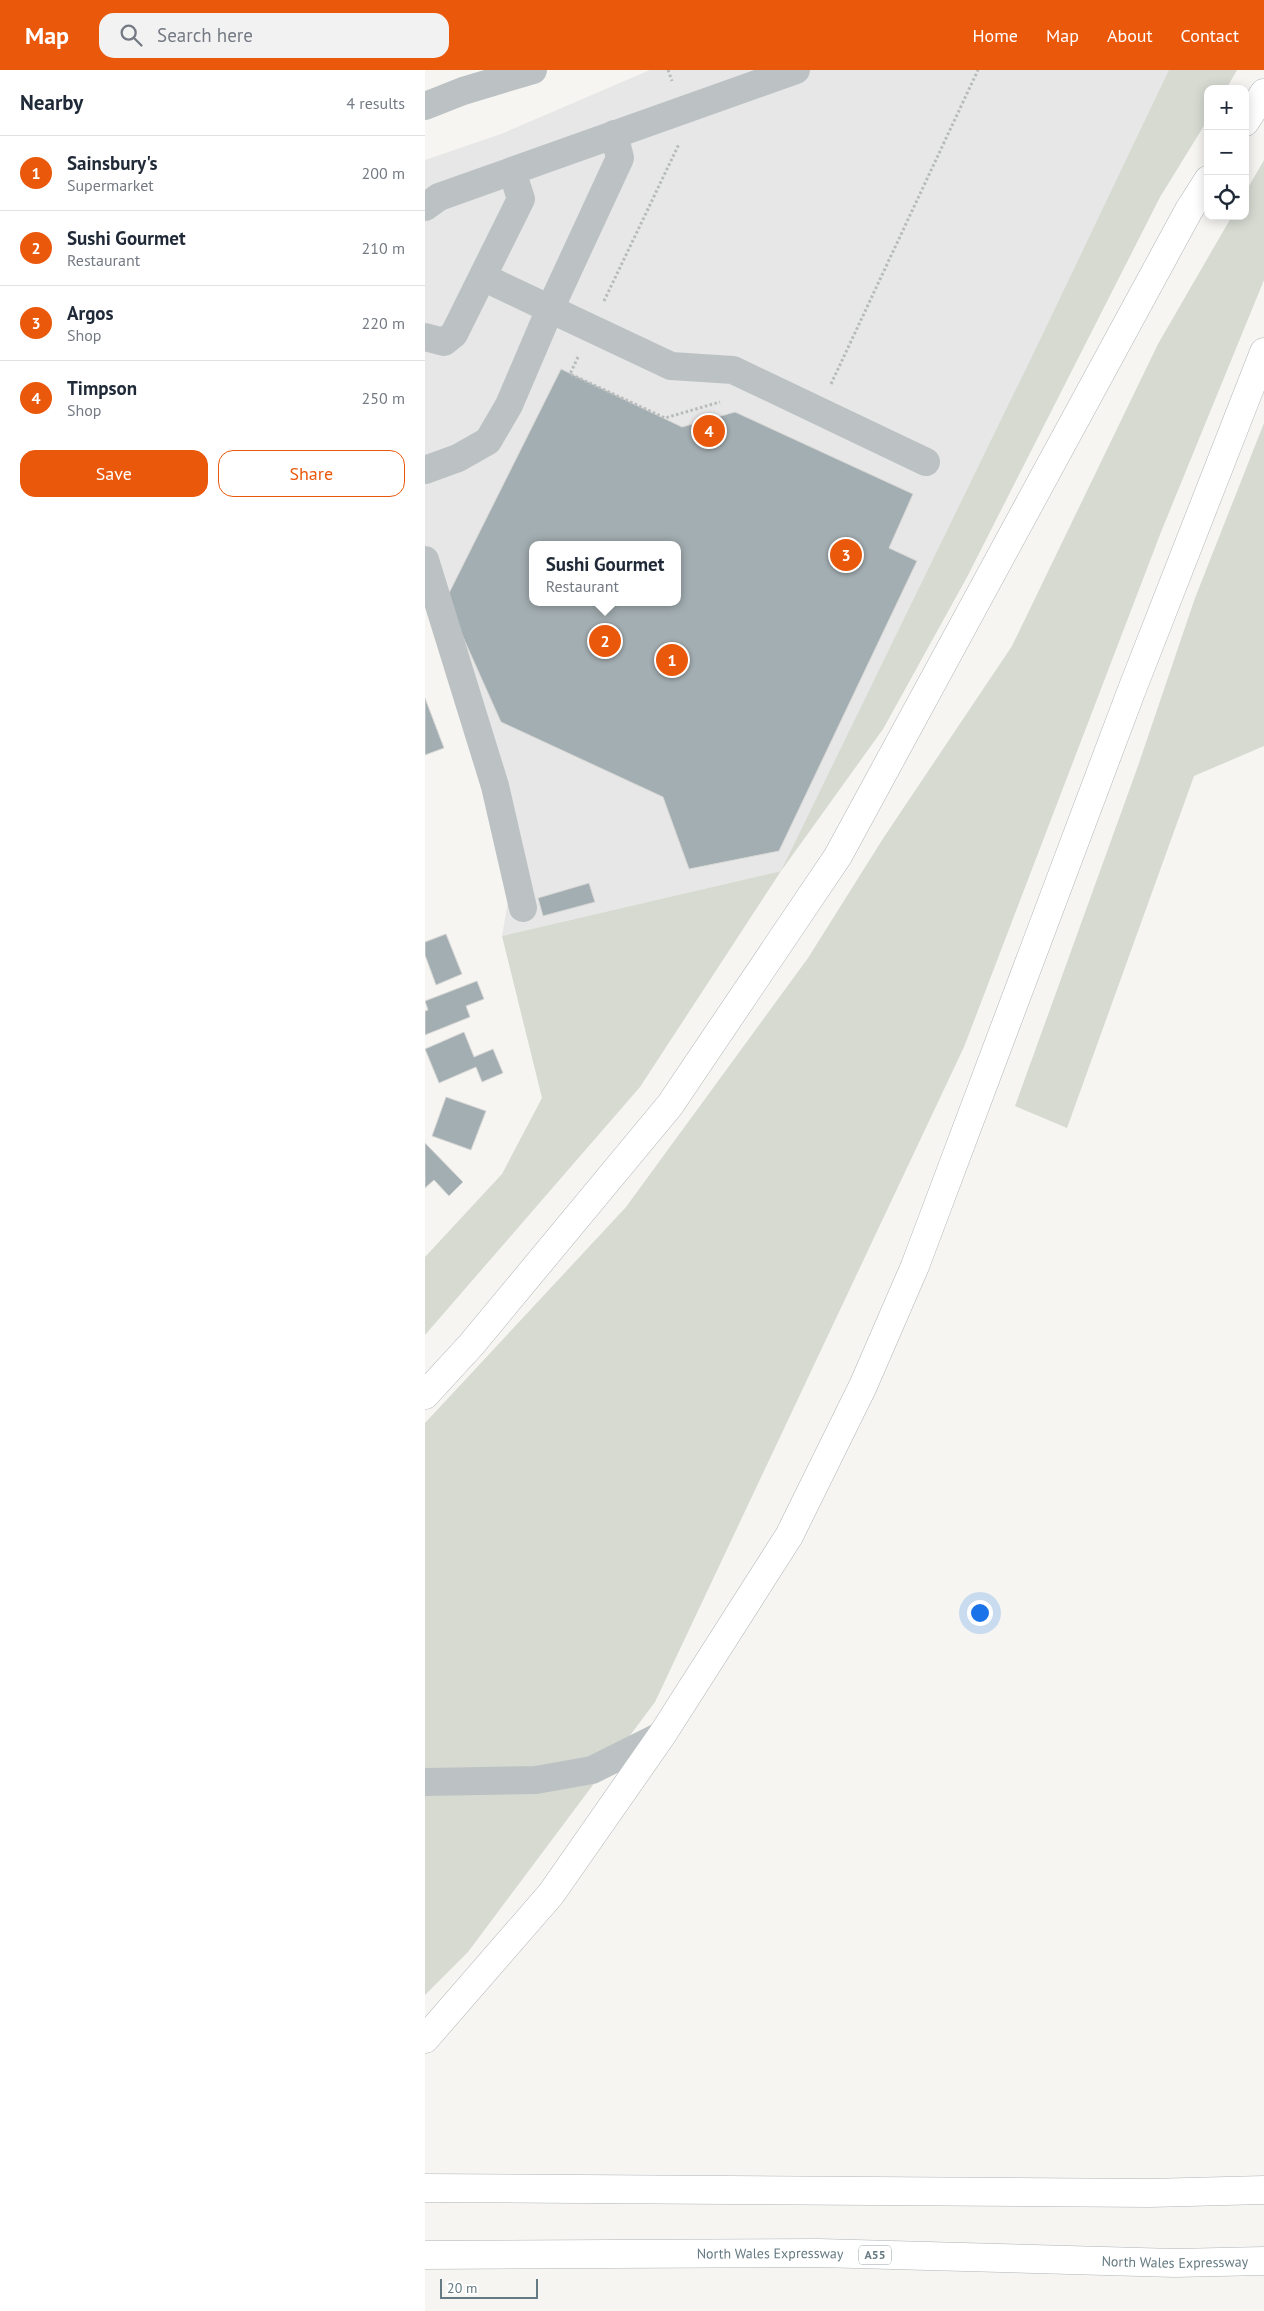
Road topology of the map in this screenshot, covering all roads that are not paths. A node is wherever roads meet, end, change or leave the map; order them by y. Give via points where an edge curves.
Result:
1 (533, 70) edge
2 (796, 70) edge
3 (1264, 92) edge
4 (425, 106) edge
5 (1249, 116) edge
6 (613, 134) junction
7 (512, 171) junction
8 (1204, 186) edge
9 (425, 208) edge
10 (483, 276) junction
11 (551, 309) junction
12 (425, 338) edge
13 (1264, 352) edge
14 (926, 462) dead end
15 (425, 470) edge
16 (425, 560) edge
17 (523, 908) dead end
18 (425, 1395) edge
19 (662, 1735) junction
20 (425, 1782) edge
21 (425, 2039) edge
22 (425, 2188) edge
23 (1264, 2190) edge
24 (425, 2255) edge
25 (1264, 2261) edge

1 - 4 street
2 - 6 street
3 - 5 highway
6 - 7 street
6 - 11 street via 620,158
7 - 9 street via 439,197
7 - 10 street via 521,199
8 - 18 highway via 1179,227 839,856 669,1105 471,1345
10 - 11 street
10 - 12 street via 454,334 444,342
11 - 14 street via 671,366 733,370
11 - 15 street via 509,405 488,441 458,458
13 - 19 highway via 1131,692 915,1266 863,1386 789,1536
16 - 17 street via 495,786
19 - 20 street via 592,1770 536,1780
19 - 21 highway via 551,1894
22 - 23 highway via 1150,2193
24 - 25 highway, North Wales Expressway / A55 via 819,2253 1175,2263

